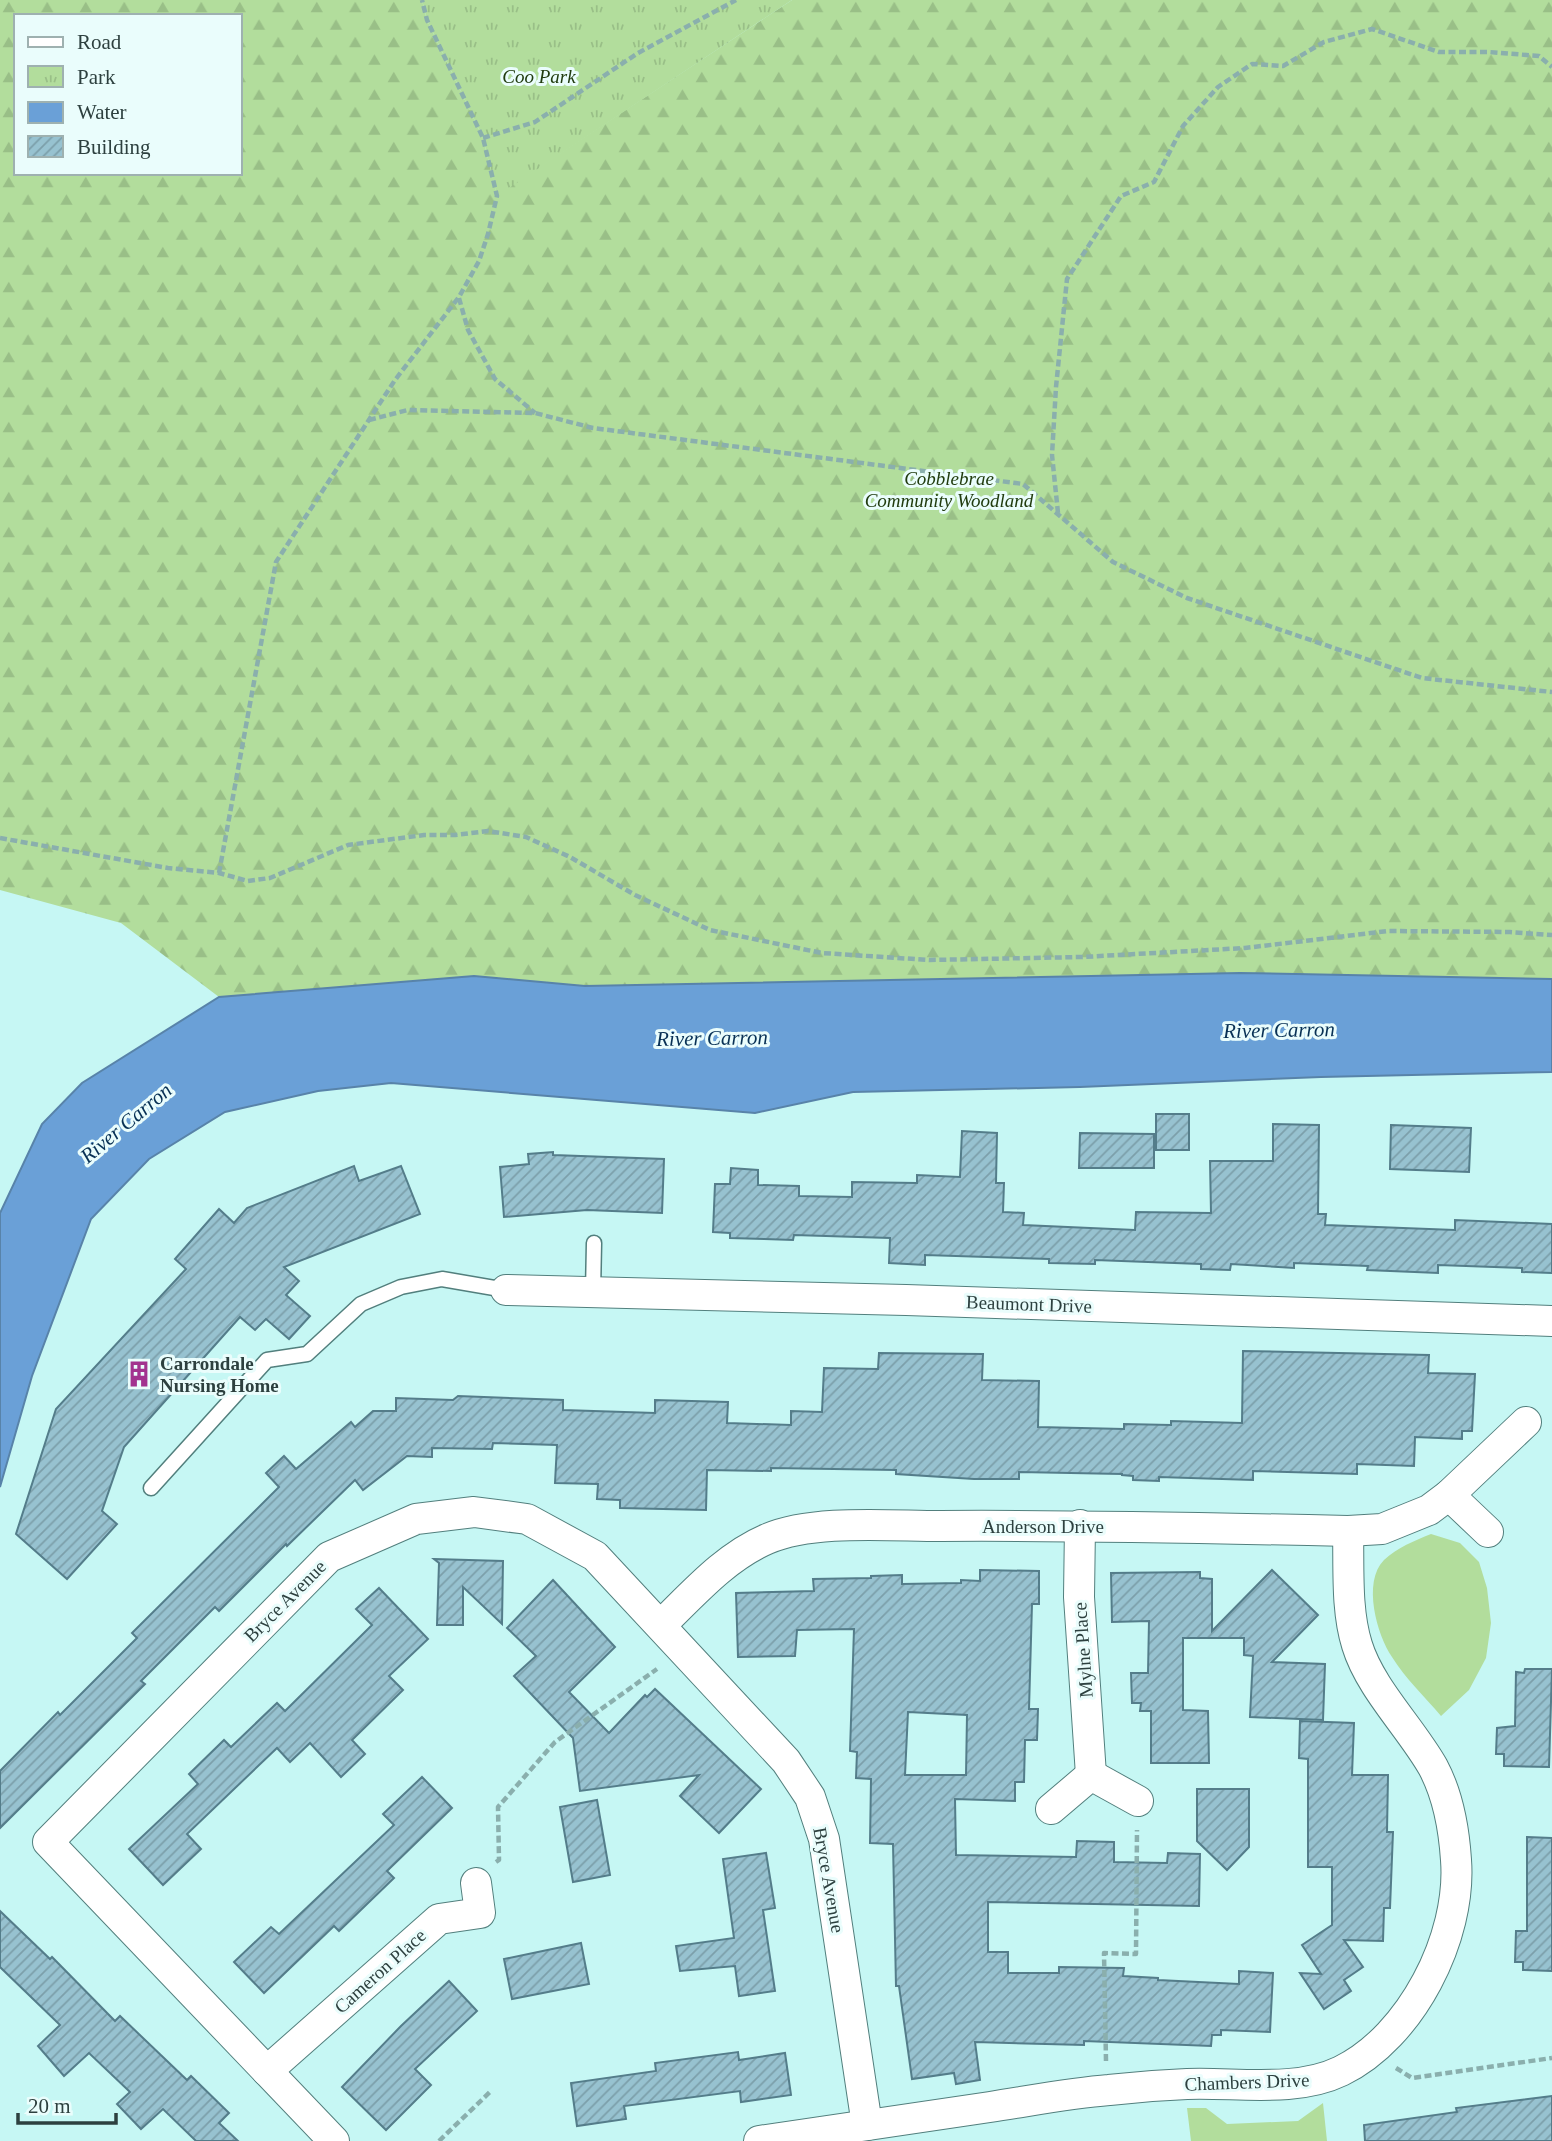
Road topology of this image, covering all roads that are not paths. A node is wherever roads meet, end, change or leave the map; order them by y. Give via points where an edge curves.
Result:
1 (594, 1243) dead end
2 (506, 1290) joint
3 (593, 1292) junction
4 (1552, 1321) edge
5 (1526, 1422) dead end
6 (151, 1488) dead end
7 (1449, 1495) junction
8 (1080, 1525) junction
9 (1348, 1531) junction
10 (1488, 1532) dead end
11 (660, 1625) junction
12 (1091, 1775) junction
13 (1138, 1801) road end
14 (1051, 1809) dead end
15 (476, 1883) road end
16 (267, 2071) junction
17 (867, 2125) junction
18 (334, 2141) edge
19 (759, 2141) edge

1 - 3 lane
2 - 3 street, Beaumont Drive
2 - 6 lane via 442,1279 401,1287 360,1304 307,1354 267,1360
3 - 4 street, Beaumont Drive
5 - 7 street, Anderson Drive
7 - 9 street, Anderson Drive via 1429,1510 1382,1529
7 - 10 street
8 - 9 street, Anderson Drive
8 - 11 street, Anderson Drive via 801,1530 768,1539 730,1560
8 - 12 street, Mylne Place via 1079,1597
9 - 17 street, Chambers Drive via 1357,1645 1376,1683 1434,1769 1450,1814 1457,1863 1442,1947 1418,1999 1395,2029 1342,2070 1308,2083 1106,2090
11 - 16 street, Bryce Avenue via 595,1556 527,1519 474,1512 416,1519 329,1557 48,1842
11 - 17 street, Bryce Avenue via 786,1761 810,1797 824,1839
12 - 13 street
12 - 14 street
15 - 16 street, Cameron Place via 480,1913 439,1919
16 - 18 street, Bryce Avenue
17 - 19 street, Chambers Drive

